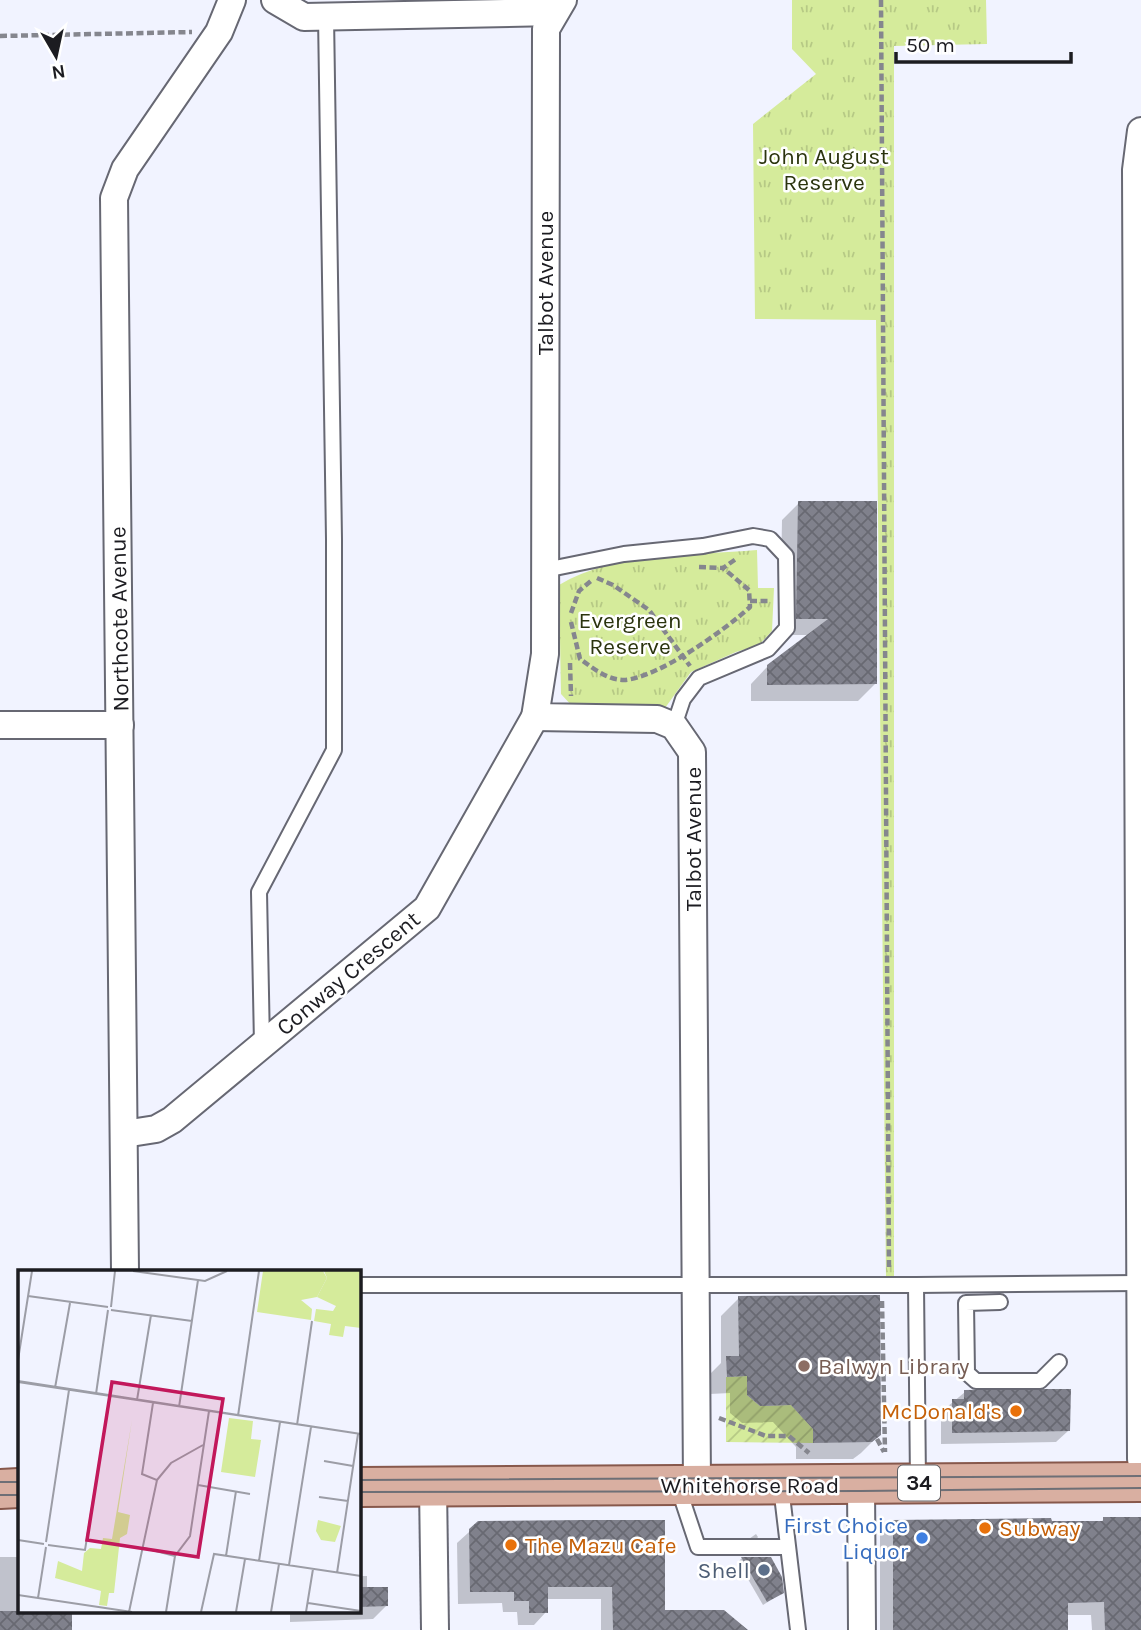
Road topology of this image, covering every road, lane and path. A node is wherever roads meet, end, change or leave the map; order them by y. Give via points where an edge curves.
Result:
1 (232, 0) edge
2 (275, 0) edge
3 (881, 0) edge
4 (559, 6) edge
5 (326, 16) junction
6 (219, 32) junction
7 (0, 36) edge
8 (1141, 131) edge
9 (557, 568) junction
10 (723, 568) dead end
11 (570, 616) dead end
12 (682, 655) junction
13 (699, 678) junction
14 (536, 717) junction
15 (0, 724) edge
16 (120, 724) junction
17 (674, 726) junction
18 (262, 1044) junction
19 (124, 1135) junction
20 (125, 1270) edge
21 (696, 1284) junction
22 (360, 1285) edge
23 (889, 1285) junction
24 (916, 1285) junction
25 (1140, 1291) edge
26 (1000, 1302) dead end
27 (1059, 1362) dead end
28 (696, 1409) junction
29 (877, 1439) dead end
30 (810, 1453) dead end
31 (1141, 1459) edge
32 (1141, 1482) edge
33 (918, 1483) junction
34 (861, 1484) junction
35 (687, 1485) junction
36 (781, 1485) junction
37 (433, 1486) junction
38 (360, 1487) edge
39 (18, 1488) edge
40 (0, 1489) edge
41 (787, 1547) junction
42 (435, 1630) edge
43 (798, 1630) edge
44 (862, 1630) edge

1 - 6 street, Northcote Avenue
2 - 5 street via 304,17
3 - 23 path
4 - 5 street
4 - 9 street, Talbot Avenue via 546,29
5 - 18 lane via 334,750 259,892
6 - 7 path
6 - 16 street, Northcote Avenue via 125,169 114,198
8 - 25 street via 1136,170
9 - 12 path via 613,585 649,610
9 - 13 lane via 753,536 770,540 786,556 787,628 768,649
9 - 14 street, Talbot Avenue
10 - 12 path via 748,590 750,607 728,627
11 - 12 path via 580,659 607,677 624,680
12 - 13 path
13 - 17 lane via 683,699
14 - 17 street via 657,719
14 - 18 street, Conway Crescent via 427,908
15 - 16 street
16 - 19 street, Northcote Avenue
17 - 21 street, Talbot Avenue via 692,752
18 - 19 street, Conway Crescent via 172,1120 156,1129
19 - 20 street, Northcote Avenue
21 - 22 lane
21 - 23 lane
21 - 28 street, Talbot Avenue
23 - 24 lane
23 - 29 path via 882,1299 885,1452
24 - 25 lane
24 - 33 lane
25 - 31 street
26 - 27 lane via 966,1303 967,1373 976,1381 1040,1381
28 - 30 path via 766,1436 789,1436
28 - 35 street, Talbot Avenue
32 - 33 main road, Whitehorse Road / 34
33 - 34 main road, Whitehorse Road / 34
34 - 36 main road, Whitehorse Road / 34
34 - 44 street
35 - 36 main road, Whitehorse Road / 34
35 - 37 main road, Whitehorse Road / 34
35 - 41 lane via 698,1547
36 - 41 lane
37 - 38 main road, Whitehorse Road / 34
37 - 42 street
39 - 40 main road
41 - 43 lane

